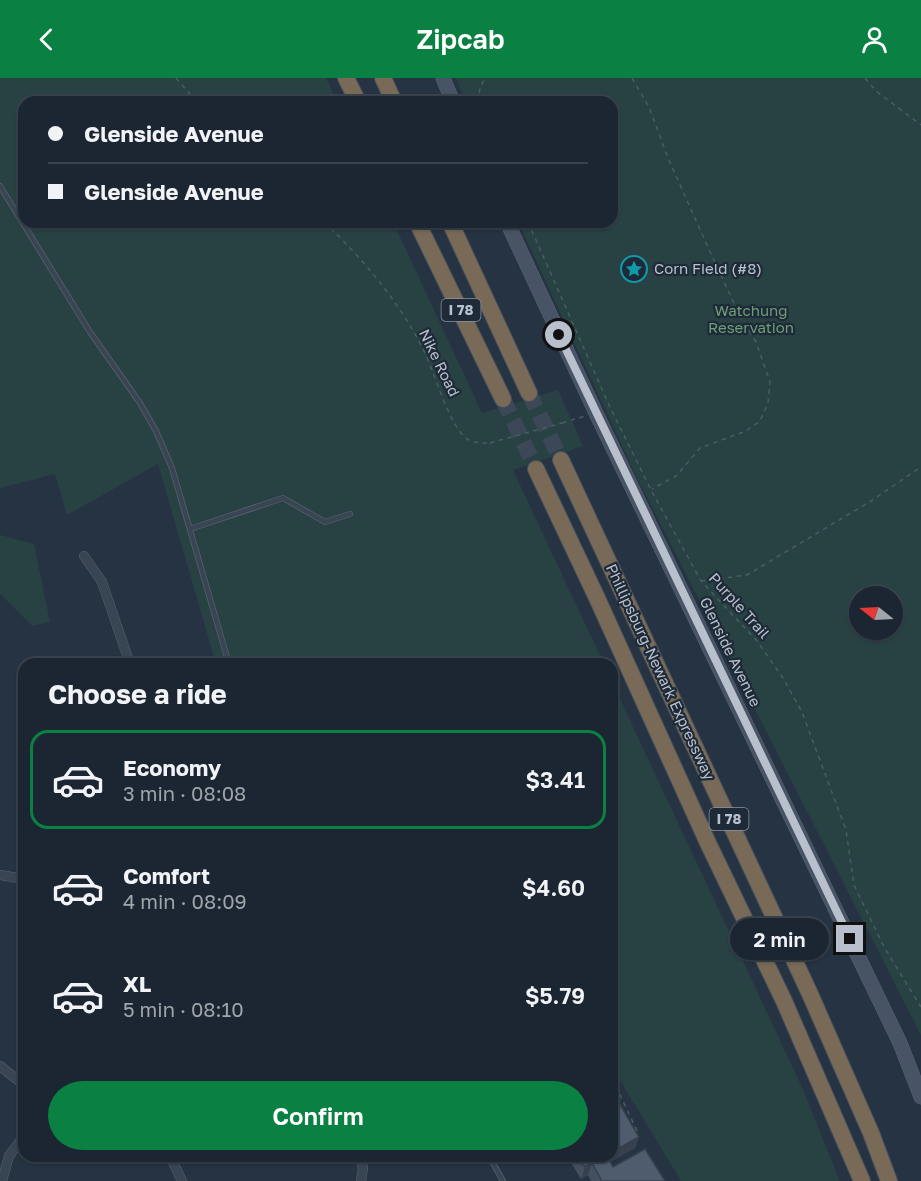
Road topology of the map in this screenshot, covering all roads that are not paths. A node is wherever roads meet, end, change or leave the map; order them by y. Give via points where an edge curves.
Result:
1 (346, 78) edge
2 (383, 78) edge
3 (443, 78) edge
4 (355, 96) edge
5 (391, 96) edge
6 (450, 96) edge
7 (0, 186) edge
8 (18, 215) edge
9 (26, 228) edge
10 (420, 228) edge
11 (453, 228) edge
12 (510, 228) edge
13 (530, 393) tunnel mouth
14 (503, 399) tunnel mouth
15 (561, 460) tunnel mouth
16 (536, 469) tunnel mouth
17 (350, 514) dead end
18 (189, 529) junction
19 (84, 556) dead end
20 (128, 658) edge
21 (227, 658) edge
22 (0, 874) edge
23 (18, 878) edge
24 (0, 1066) edge
25 (18, 1080) edge
26 (921, 1097) edge
27 (18, 1144) edge
28 (173, 1162) edge
29 (362, 1162) edge
30 (492, 1162) edge
31 (2, 1181) edge
32 (182, 1181) edge
33 (361, 1181) edge
34 (503, 1181) edge
35 (862, 1181) edge
36 (890, 1181) edge

1 - 4 highway
2 - 5 highway
3 - 6 main road
7 - 8 lane
9 - 18 lane via 90,332 140,403 172,468
10 - 14 highway, I 78
11 - 13 highway, I 78
12 - 26 main road, Glenside Avenue via 895,1032
15 - 36 highway, Phillipsburg-Newark Expressway / I 78 via 810,994
16 - 35 highway, Phillipsburg-Newark Expressway / I 78 via 784,1001
17 - 18 lane via 325,522 283,498
18 - 21 lane
19 - 20 street via 102,582
22 - 23 street
24 - 25 street
27 - 31 street via 9,1156
28 - 32 street
29 - 33 street
30 - 34 lane

